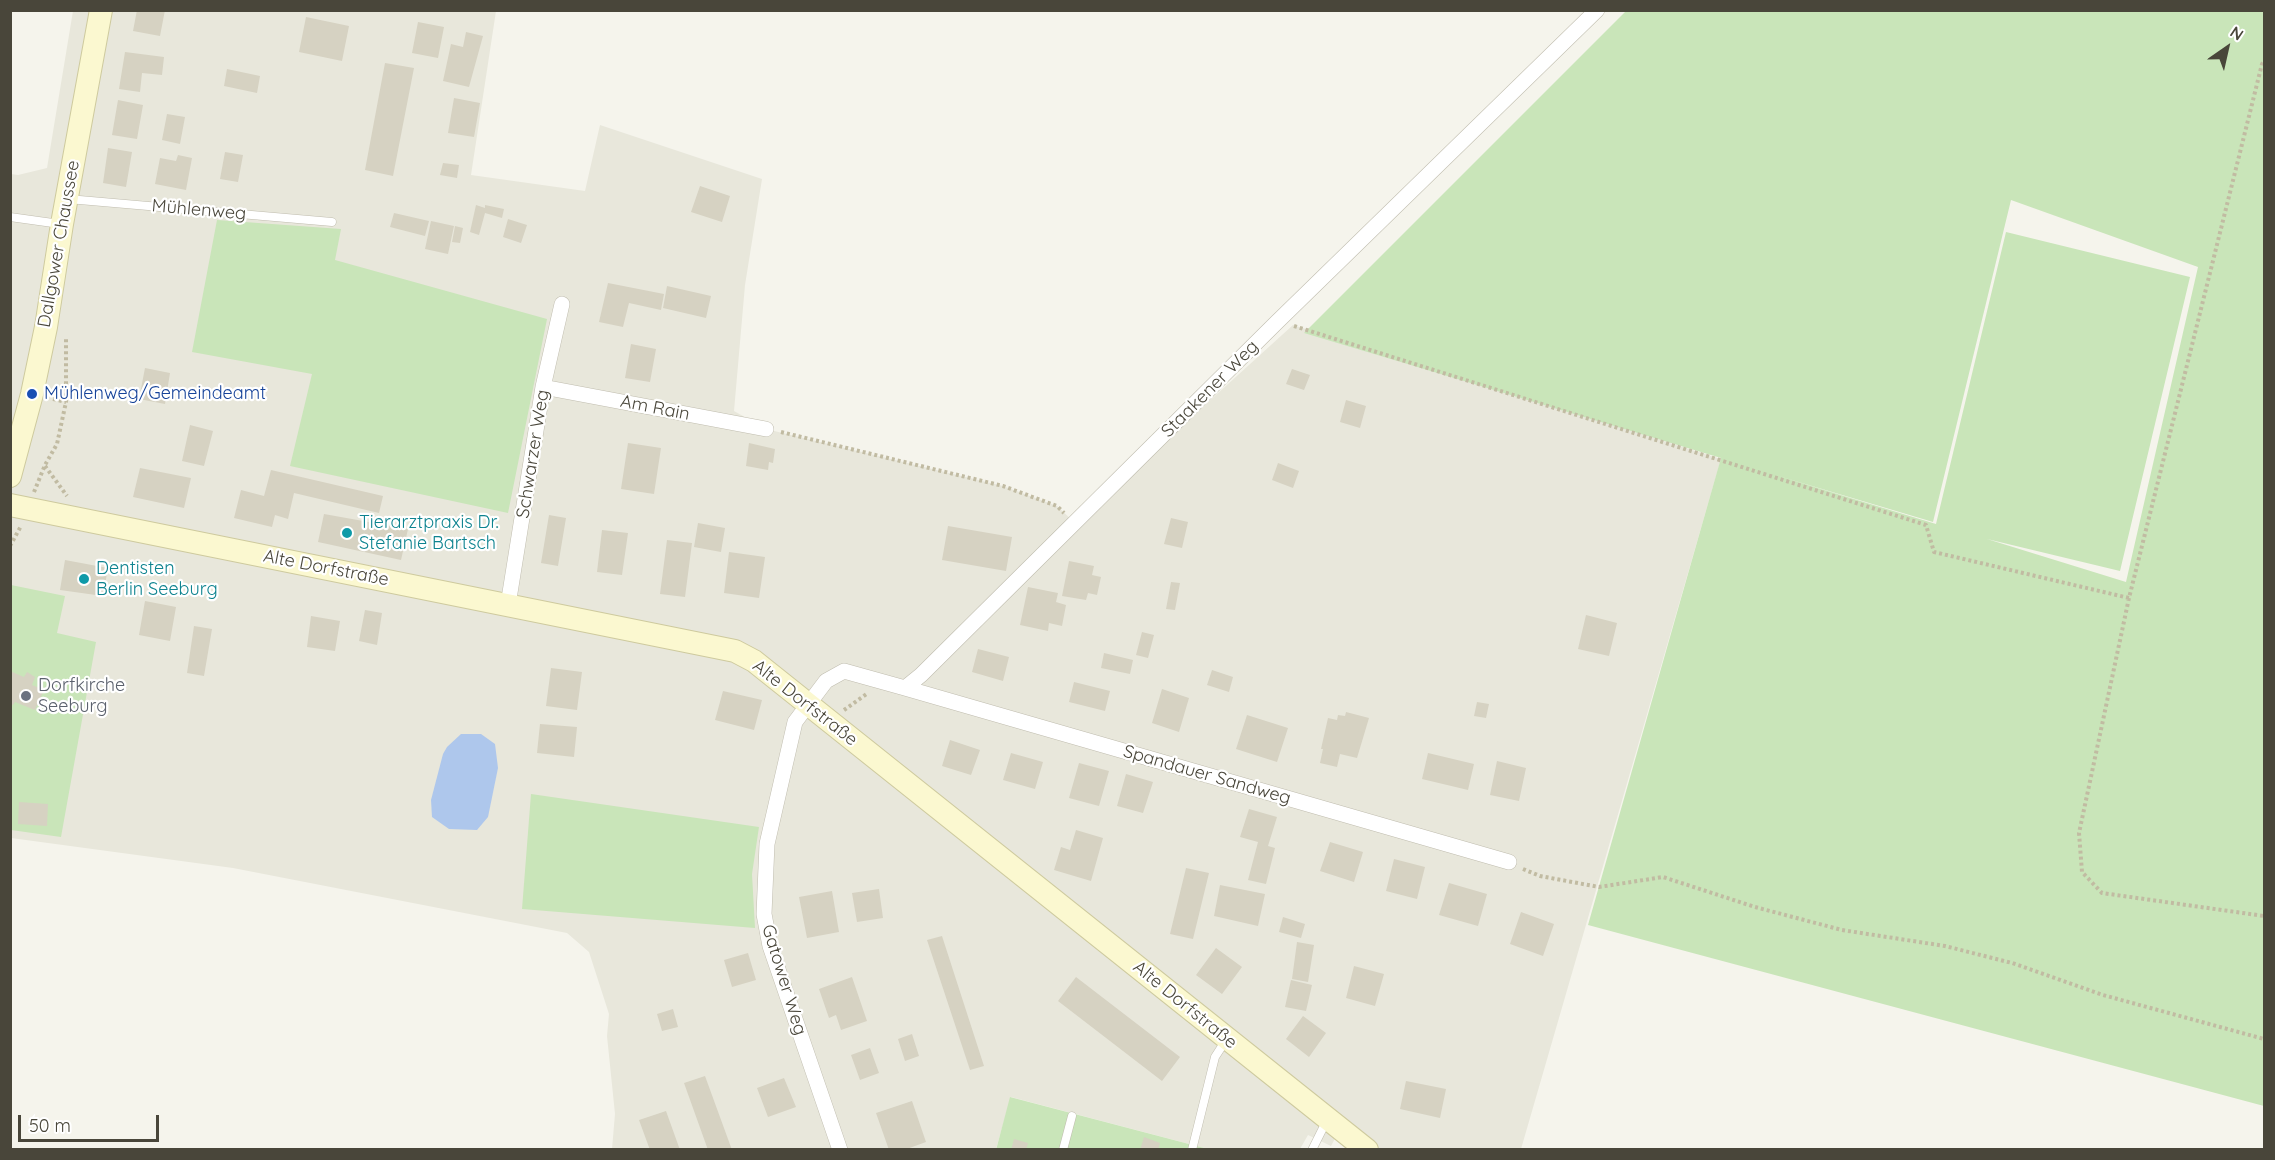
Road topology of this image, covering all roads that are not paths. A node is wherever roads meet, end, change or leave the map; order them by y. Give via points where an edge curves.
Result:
1 (101, 10) edge
2 (1597, 10) edge
3 (66, 199) junction
4 (10, 218) edge
5 (332, 222) dead end
6 (62, 224) junction
7 (562, 304) dead end
8 (543, 387) junction
9 (766, 429) road end
10 (10, 476) edge
11 (10, 505) edge
12 (508, 605) junction
13 (905, 688) junction
14 (808, 705) junction
15 (1509, 862) road end
16 (1228, 1039) junction
17 (1072, 1116) dead end
18 (1328, 1119) junction
19 (840, 1149) edge
20 (1063, 1149) edge
21 (1192, 1149) edge
22 (1312, 1149) edge
23 (1367, 1149) edge

1 - 3 street, Dallgower Chaussee
2 - 13 street, Staakener Weg
3 - 5 lane, Mühlenweg
3 - 6 street, Dallgower Chaussee
4 - 6 lane
6 - 10 street, Dallgower Chaussee via 46,327
7 - 8 street, Schwarzer Weg
8 - 9 street, Am Rain
8 - 12 street, Schwarzer Weg
11 - 12 street, Alte Dorfstraße
12 - 14 street, Alte Dorfstraße via 735,651 754,661
13 - 14 street via 844,671 826,681
13 - 15 street, Spandauer Sandweg
14 - 16 street, Alte Dorfstraße
14 - 19 street, Gatower Weg via 795,722 766,844 764,915 770,946
16 - 18 street, Alte Dorfstraße
16 - 21 lane via 1215,1057
17 - 20 lane
18 - 22 lane
18 - 23 street, Alte Dorfstraße

